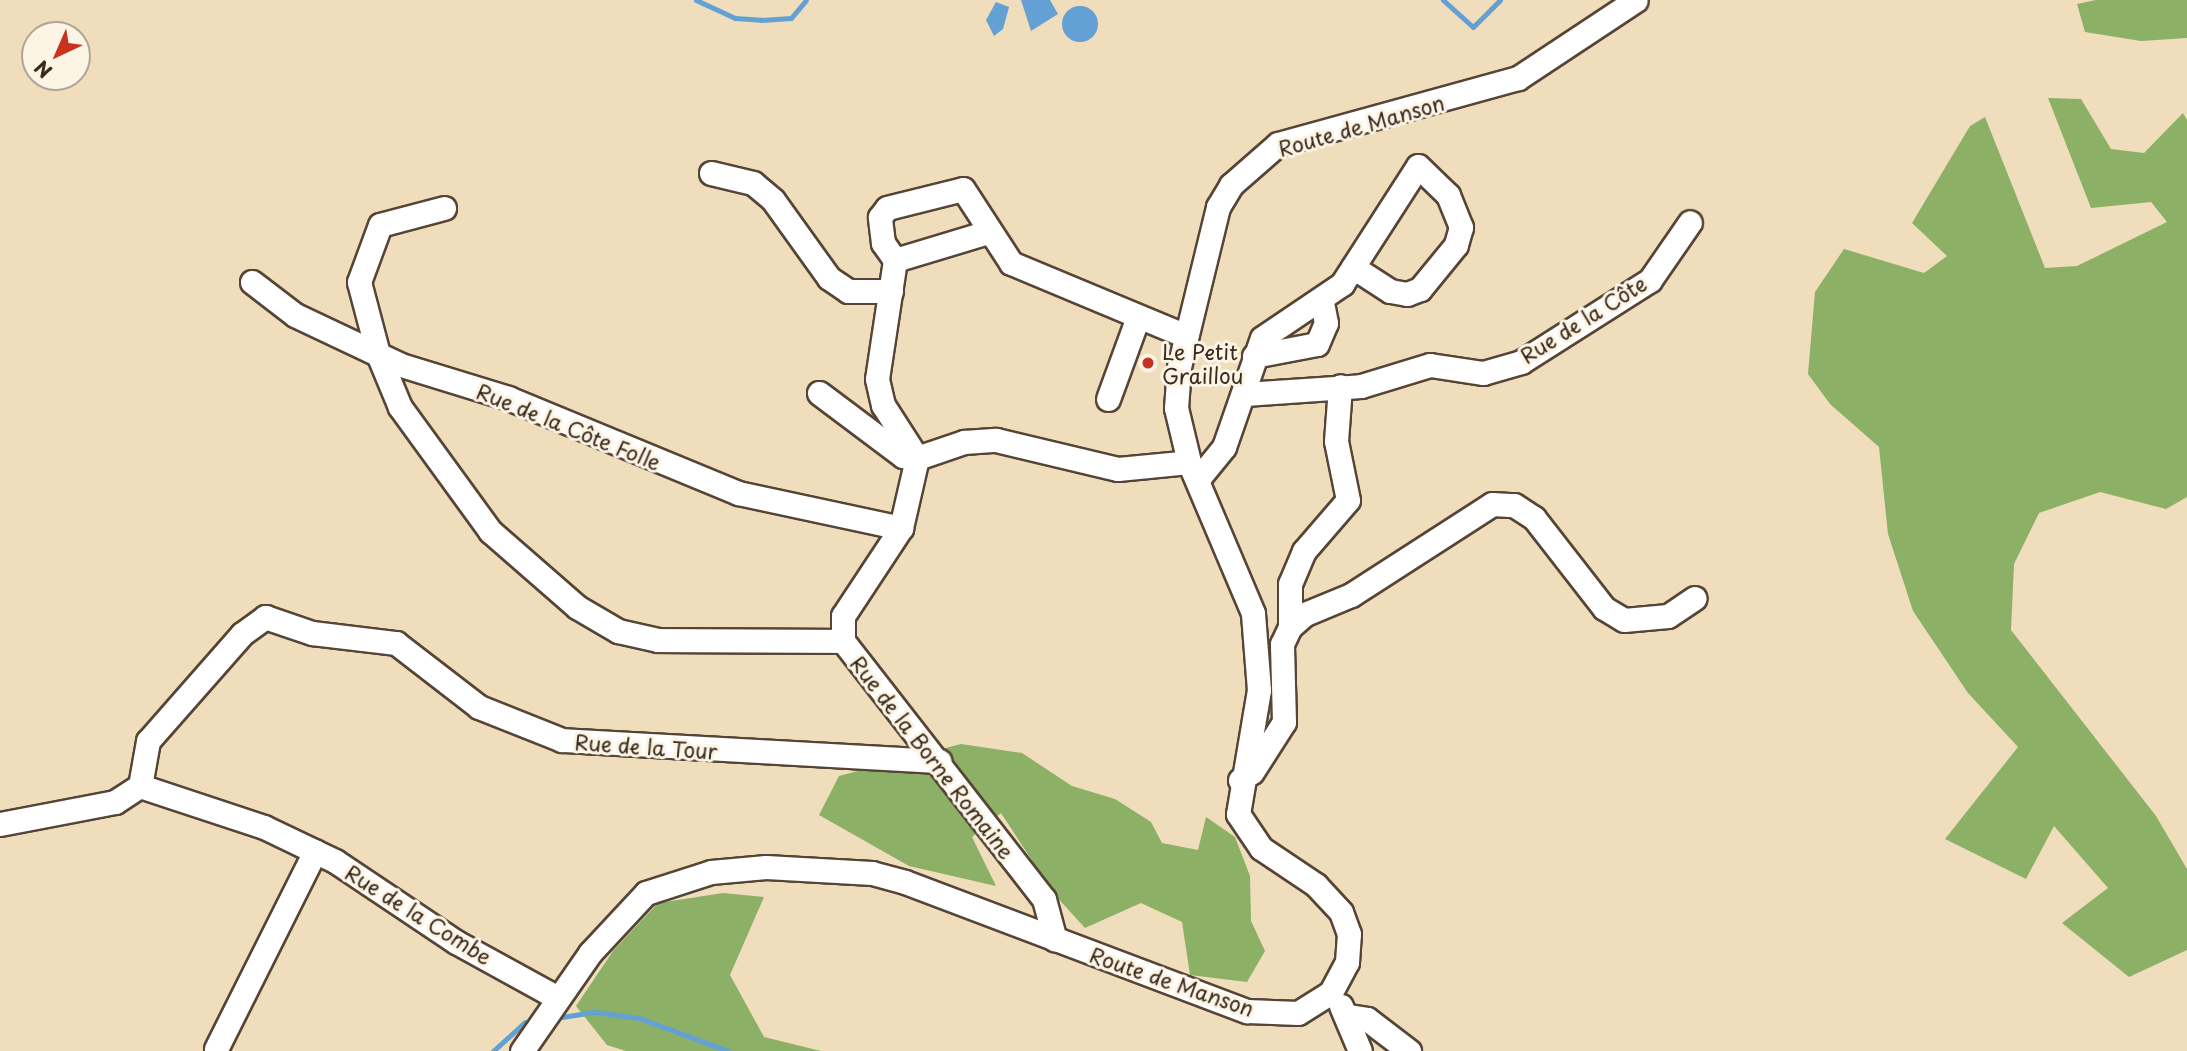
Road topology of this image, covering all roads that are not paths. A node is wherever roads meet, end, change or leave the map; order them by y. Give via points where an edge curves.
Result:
1 (1636, 0) edge
2 (711, 173) dead end
3 (444, 208) dead end
4 (1689, 222) dead end
5 (988, 232) junction
6 (895, 260) junction
7 (1353, 267) junction
8 (252, 282) dead end
9 (891, 291) junction
10 (1322, 303) junction
11 (1138, 317) junction
12 (1186, 336) junction
13 (378, 354) junction
14 (1254, 356) junction
15 (1340, 386) junction
16 (818, 393) dead end
17 (1245, 394) junction
18 (1108, 399) dead end
19 (916, 458) junction
20 (1194, 470) junction
21 (901, 528) junction
22 (1695, 598) dead end
23 (1290, 627) junction
24 (843, 640) junction
25 (939, 761) junction
26 (1240, 780) junction
27 (140, 786) junction
28 (0, 824) edge
29 (315, 851) junction
30 (1055, 940) junction
31 (1331, 992) junction
32 (558, 998) junction
33 (1349, 1016) junction
34 (216, 1049) edge
35 (522, 1051) edge
36 (1360, 1051) edge
37 (1409, 1051) edge

1 - 12 street, Route de Manson via 1518,78 1267,153 1219,207
2 - 9 street via 753,183 773,200 829,278 848,291
3 - 13 street via 380,225 359,282
4 - 15 street, Rue de la Côte via 1650,280 1521,362 1483,373 1430,365 1361,386
5 - 6 street
5 - 6 street via 973,196 962,189 942,191 887,208 880,217 883,243
5 - 11 street via 1011,263 1031,275 1064,282
6 - 9 street
7 - 7 street via 1418,166 1448,195 1461,227 1456,245 1420,289 1408,295
7 - 10 street
8 - 13 street, Rue de la Côte Folle via 295,315
9 - 19 street via 877,379 883,405
10 - 14 street via 1271,329
10 - 14 street via 1326,323 1317,344
11 - 12 street
11 - 18 street
12 - 20 street, Route de Manson via 1176,408
13 - 21 street, Rue de la Côte Folle via 508,398 738,493
13 - 24 street via 400,407 490,531 577,607 618,631 658,640
14 - 17 street
15 - 17 street, Rue de la Côte
15 - 23 street via 1336,442 1348,500 1304,551 1290,584
16 - 19 street via 903,456
17 - 20 street via 1224,447
19 - 20 street via 964,442 996,440 1118,469
19 - 21 street, Rue de la Borne Romaine
20 - 26 street via 1253,613 1259,690
21 - 24 street, Rue de la Borne Romaine via 843,616
22 - 23 street via 1668,616 1625,620 1604,608 1534,518 1514,505 1492,504
23 - 26 street via 1282,644 1284,722 1252,772
24 - 25 street, Rue de la Borne Romaine
25 - 27 street, Rue de la Tour via 562,740 479,707 396,643 312,633 265,617 242,634 148,741
25 - 30 street, Rue de la Borne Romaine via 1044,899
26 - 31 street via 1238,814 1245,833 1316,885 1341,912 1349,933 1347,962
27 - 28 street via 115,802
27 - 29 street, Rue de la Combe via 264,827
29 - 32 street, Rue de la Combe
29 - 34 street
30 - 31 street, Route de Manson via 1247,1011 1298,1013
30 - 32 street, Route de Manson via 872,873 711,872 646,892 612,925
31 - 33 street
32 - 35 street, Route de Manson
33 - 36 street
33 - 37 street via 1367,1019

